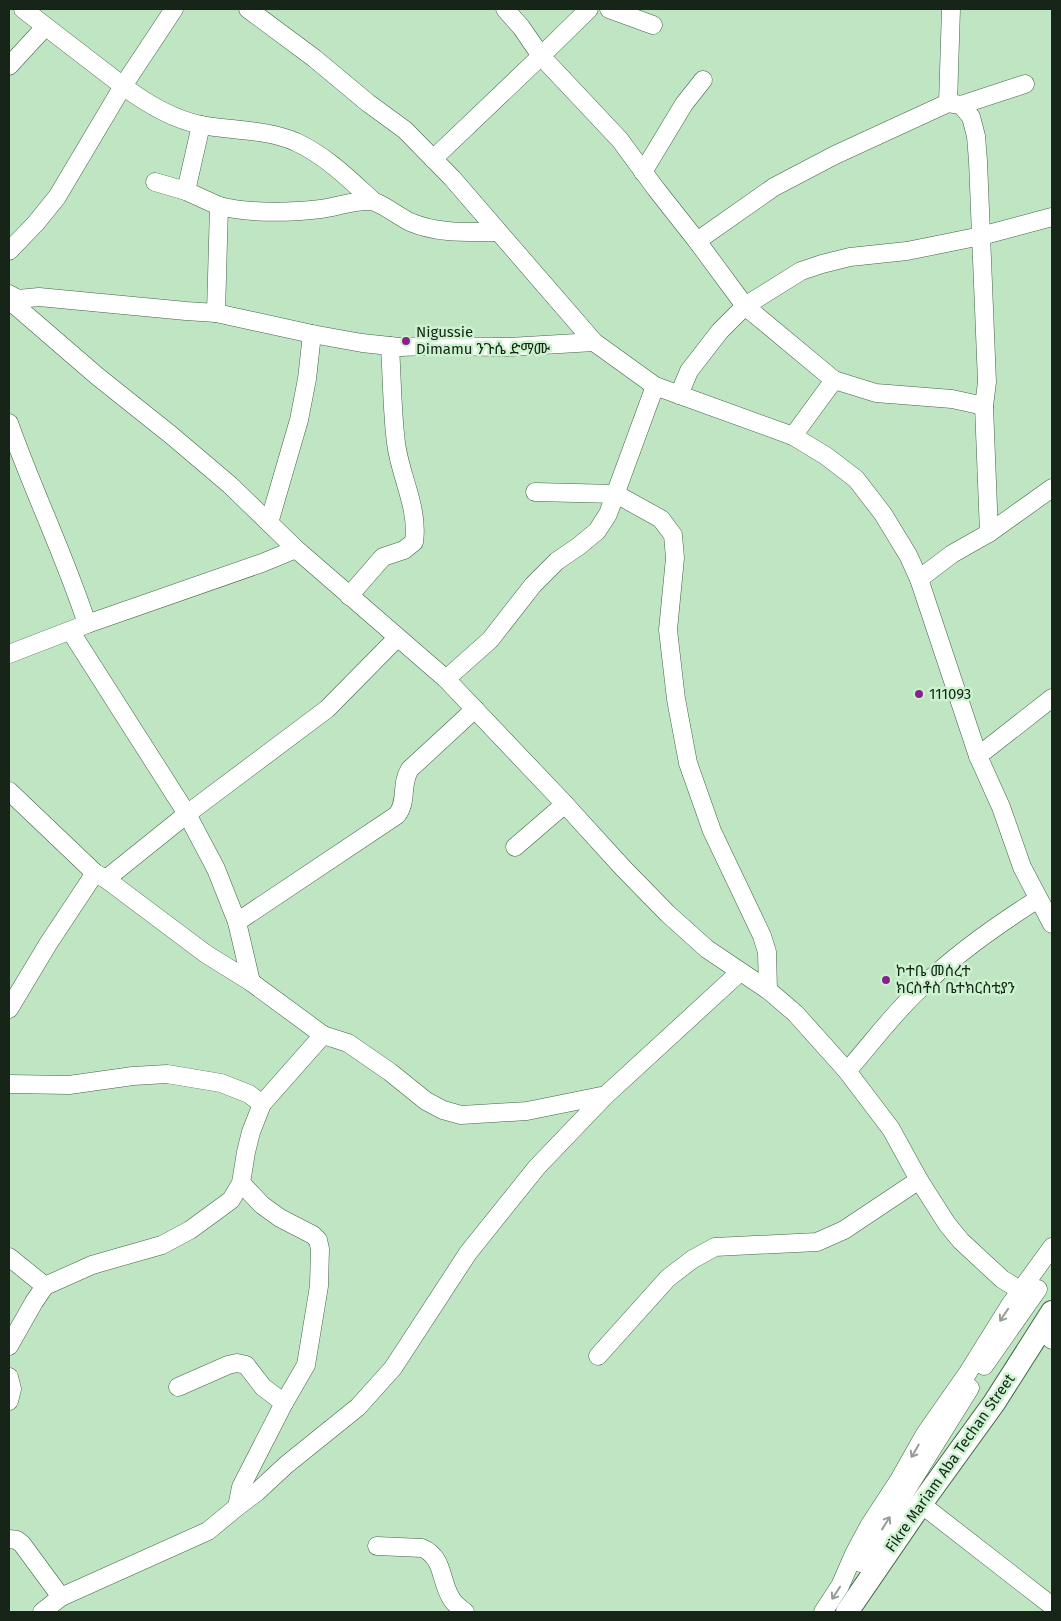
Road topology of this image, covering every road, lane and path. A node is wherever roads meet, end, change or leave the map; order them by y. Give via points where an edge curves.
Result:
1 (23, 9) edge
2 (174, 9) edge
3 (248, 9) edge
4 (505, 9) edge
5 (588, 9) edge
6 (609, 9) edge
7 (951, 9) edge
8 (653, 25) dead end
9 (45, 27) junction
10 (541, 56) junction
11 (9, 66) edge
12 (703, 80) dead end
13 (1025, 84) dead end
14 (123, 86) junction
15 (954, 104) junction
16 (201, 125) junction
17 (433, 159) junction
18 (643, 172) junction
19 (155, 182) dead end
20 (186, 191) junction
21 (372, 200) junction
22 (219, 206) junction
23 (1052, 217) edge
24 (497, 232) junction
25 (980, 236) junction
26 (697, 241) junction
27 (9, 251) edge
28 (9, 294) edge
29 (9, 300) edge
30 (745, 306) junction
31 (216, 313) junction
32 (312, 334) junction
33 (594, 342) junction
34 (390, 346) junction
35 (834, 380) junction
36 (655, 386) junction
37 (679, 396) junction
38 (984, 406) junction
39 (9, 423) edge
40 (792, 436) junction
41 (1052, 488) edge
42 (535, 492) dead end
43 (616, 494) junction
44 (269, 523) junction
45 (989, 533) junction
46 (296, 549) junction
47 (919, 579) junction
48 (349, 596) junction
49 (79, 628) junction
50 (397, 638) junction
51 (9, 654) edge
52 (446, 679) junction
53 (1052, 698) edge
54 (475, 709) junction
55 (978, 756) junction
56 (9, 791) edge
57 (565, 804) junction
58 (187, 814) junction
59 (515, 847) dead end
60 (100, 876) junction
61 (1038, 899) junction
62 (237, 922) junction
63 (1052, 924) edge
64 (740, 972) junction
65 (251, 982) junction
66 (768, 990) junction
67 (9, 1009) edge
68 (323, 1036) junction
69 (848, 1071) junction
70 (9, 1084) edge
71 (606, 1095) junction
72 (262, 1104) junction
73 (919, 1180) junction
74 (241, 1183) junction
75 (1052, 1247) edge
76 (9, 1257) edge
77 (1052, 1268) edge
78 (45, 1286) junction
79 (1026, 1294) junction
80 (1048, 1327) edge
81 (9, 1346) edge
82 (598, 1356) dead end
83 (9, 1377) edge
84 (178, 1387) dead end
85 (9, 1401) edge
86 (284, 1403) junction
87 (921, 1504) junction
88 (237, 1507) junction
89 (9, 1539) edge
90 (377, 1546) dead end
91 (856, 1562) junction
92 (60, 1597) junction
93 (1050, 1599) edge
94 (852, 1605) edge
95 (42, 1612) edge
96 (465, 1612) edge
97 (823, 1612) edge

1 - 9 street
2 - 14 street
3 - 17 street via 404,130
4 - 10 street
5 - 10 street
6 - 8 street
7 - 15 street
9 - 11 street
9 - 14 street
10 - 17 street
10 - 18 street via 620,140
12 - 18 street via 684,104
13 - 15 street
14 - 16 street via 173,117
14 - 27 street via 57,197
15 - 25 street via 971,117 976,136
15 - 26 street via 844,151 774,187
16 - 20 street
16 - 21 street via 263,133 294,142 336,167
17 - 24 street
18 - 26 street
19 - 20 street
20 - 22 street
21 - 22 street via 276,212 243,212
21 - 24 street via 410,222 434,229
22 - 31 street
23 - 25 street
24 - 33 street
25 - 30 street via 822,264 801,272
25 - 38 street via 987,382
26 - 30 street
28 - 31 street via 18,299 39,297
29 - 44 street via 230,485
30 - 35 street
30 - 37 street via 720,331 689,371
31 - 32 street
32 - 34 street
32 - 44 street via 299,420
33 - 34 street via 509,347
33 - 36 street
34 - 48 street via 396,445 416,531 414,542 404,550 383,557
35 - 38 street via 876,393 952,399
35 - 40 street
36 - 37 street
36 - 43 street
37 - 40 street
38 - 45 street
39 - 49 street via 23,464 74,582
40 - 47 street via 856,479 883,514
41 - 45 street
42 - 43 street
43 - 52 street via 596,531 551,567 490,640
43 - 66 street via 661,519 673,535 676,558 668,630 688,763 712,831 762,936 767,952
44 - 46 street
45 - 47 street via 952,554
46 - 48 street
46 - 49 street
47 - 55 street
48 - 50 street
49 - 51 street
49 - 58 street
50 - 52 street
50 - 58 street via 327,709
52 - 54 street
53 - 55 street
54 - 57 street
54 - 62 street via 410,769 405,776 404,802 397,815
55 - 61 street
56 - 60 street
57 - 59 street
57 - 64 street via 668,914 706,949
58 - 60 street
58 - 62 street via 216,869
60 - 65 street via 206,954
60 - 67 street via 48,944
61 - 63 street
61 - 69 street via 964,949 922,987
62 - 65 street
64 - 66 street
64 - 71 street
65 - 68 street
66 - 69 street via 795,1013
68 - 71 street via 348,1043 426,1101 443,1110 461,1114 527,1111
68 - 72 street
69 - 73 street via 891,1129
70 - 72 street via 69,1085 167,1074 221,1083 249,1094
71 - 88 street via 536,1167 468,1253 393,1368 358,1407
72 - 74 street via 246,1152
73 - 79 street via 961,1241 1002,1279
73 - 82 street via 844,1230 817,1242 715,1247 693,1259 668,1278
74 - 78 street via 231,1200 190,1230 162,1245 92,1265
74 - 86 street via 280,1218 313,1235 320,1249 319,1286 306,1365
75 - 79 street
76 - 78 street
77 - 79 street
78 - 81 street
79 - 91 street via 982,1370
80 - 87 main road, Fikre Mariam Aba Techan Street
83 - 85 street via 12,1388
84 - 86 street via 238,1363 246,1365 263,1387
86 - 88 street via 241,1487
87 - 93 street
87 - 94 main road, Fikre Mariam Aba Techan Street
88 - 92 street via 208,1531
89 - 92 street via 22,1544
90 - 96 street via 427,1550 439,1563 450,1597
91 - 94 main road
91 -> 97 street
92 - 95 street

